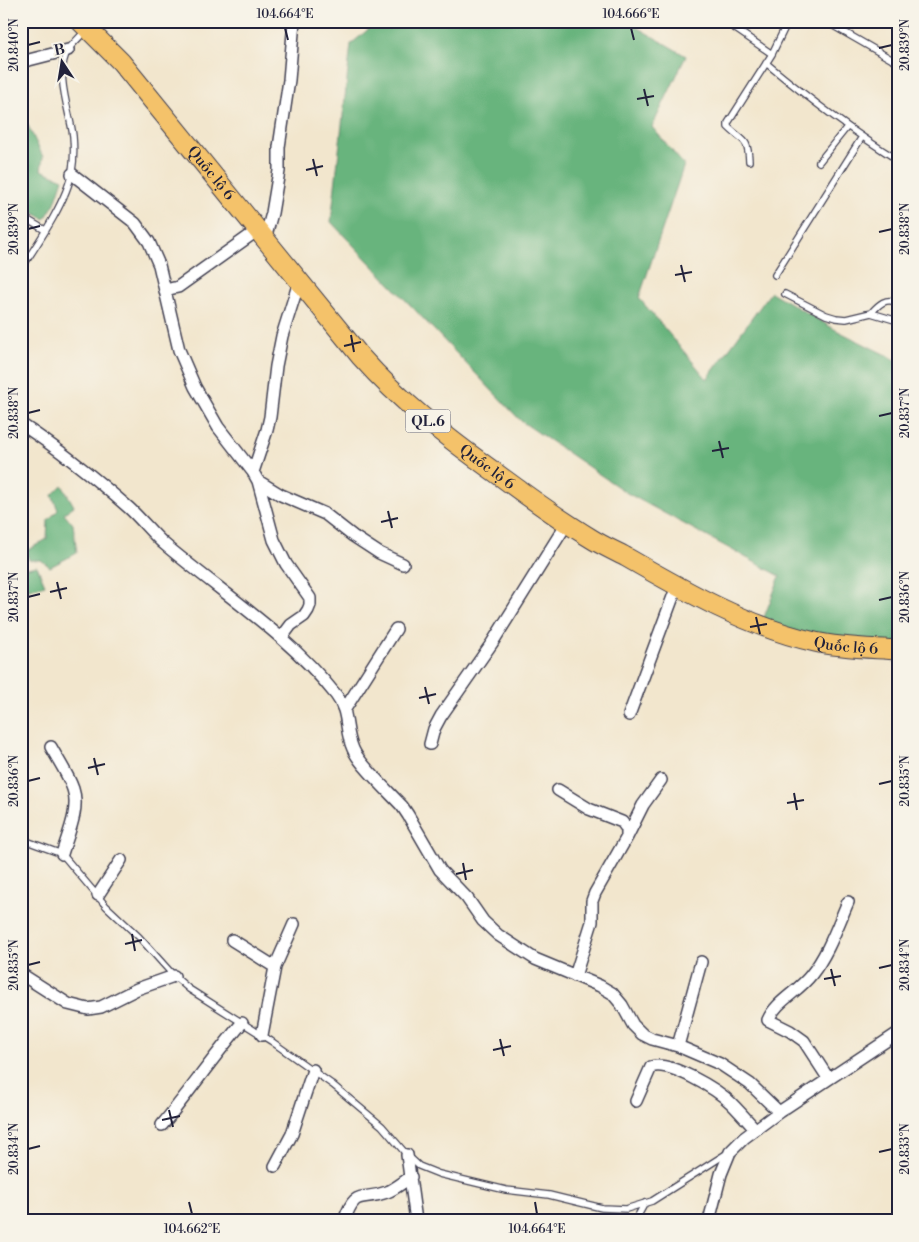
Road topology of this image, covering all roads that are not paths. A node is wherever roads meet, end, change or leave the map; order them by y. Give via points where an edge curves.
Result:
1 (294, 21) edge
2 (724, 21) edge
3 (788, 21) edge
4 (825, 21) edge
5 (90, 24) edge
6 (68, 50) junction
7 (772, 54) junction
8 (21, 62) edge
9 (766, 63) junction
10 (898, 63) edge
11 (847, 127) junction
12 (862, 137) junction
13 (898, 160) edge
14 (749, 161) dead end
15 (819, 162) dead end
16 (72, 174) junction
17 (21, 216) edge
18 (45, 230) junction
19 (261, 234) junction
20 (21, 269) edge
21 (775, 275) dead end
22 (299, 282) junction
23 (165, 290) junction
24 (785, 294) dead end
25 (898, 303) edge
26 (871, 313) junction
27 (898, 322) edge
28 (21, 424) edge
29 (255, 477) junction
30 (567, 523) junction
31 (403, 564) dead end
32 (677, 586) junction
33 (396, 628) dead end
34 (282, 637) junction
35 (898, 650) edge
36 (345, 709) junction
37 (629, 715) dead end
38 (430, 744) dead end
39 (51, 747) dead end
40 (661, 780) dead end
41 (558, 790) dead end
42 (627, 837) junction
43 (21, 839) edge
44 (62, 854) junction
45 (121, 860) dead end
46 (98, 895) junction
47 (848, 902) dead end
48 (294, 924) dead end
49 (232, 940) dead end
50 (701, 962) dead end
51 (275, 967) junction
52 (21, 974) edge
53 (174, 976) junction
54 (575, 976) junction
55 (242, 1023) junction
56 (898, 1033) edge
57 (262, 1035) junction
58 (678, 1046) junction
59 (312, 1070) junction
60 (828, 1078) junction
61 (636, 1101) dead end
62 (779, 1112) junction
63 (162, 1125) dead end
64 (755, 1129) junction
65 (730, 1152) junction
66 (407, 1155) junction
67 (275, 1166) dead end
68 (411, 1177) junction
69 (645, 1203) junction
70 (344, 1221) edge
71 (416, 1221) edge
72 (634, 1221) edge
73 (709, 1221) edge

1 - 19 street via 278,147 279,171
2 - 7 lane
3 - 7 lane
4 - 10 lane
5 - 6 lane
5 - 19 highway, Quốc lộ 6 / QL.6
6 - 8 street
6 - 16 lane via 63,75 73,136
7 - 9 lane
9 - 11 lane
9 - 14 lane via 728,123 728,127 745,141
11 - 12 lane
11 - 15 lane
12 - 13 lane
12 - 21 lane
16 - 18 lane
16 - 23 street via 140,228 155,254
17 - 18 lane
18 - 20 lane
19 - 22 highway, Quốc lộ 6 / QL.6
19 - 23 street via 178,287
22 - 29 street via 286,321 269,423
22 - 30 highway, Quốc lộ 6 / QL.6 via 361,357 418,414
23 - 29 street via 179,350 195,387 218,428
24 - 26 lane via 836,318
25 - 26 lane via 883,301
26 - 27 lane
28 - 34 street via 63,453 130,509 162,542
29 - 31 street via 281,495 325,514 379,553
29 - 34 street via 274,540 310,598 304,616
30 - 32 highway, Quốc lộ 6 / QL.6
30 - 38 street via 442,716
32 - 35 highway, Quốc lộ 6 / QL.6 via 761,625 797,637 844,647
32 - 37 street
33 - 36 street
34 - 36 street via 319,675
36 - 54 street via 349,738 356,755 408,815 435,864 467,898 483,921 535,959
39 - 44 street via 73,789 75,808
40 - 42 street via 642,805
41 - 42 street via 588,809 622,822 627,829
42 - 54 street via 592,901 592,922
43 - 44 lane
44 - 46 lane
45 - 46 street
46 - 53 lane
47 - 60 street via 810,977 774,1009 768,1020 804,1041
48 - 51 street
49 - 51 street
50 - 58 street
51 - 57 street
52 - 53 street via 68,1004 88,1009 101,1008 137,989
53 - 55 lane
54 - 58 street via 612,993 642,1034
55 - 57 lane
55 - 63 street
56 - 60 street
57 - 59 lane
58 - 62 street via 736,1073
59 - 66 lane via 382,1126
59 - 67 street via 292,1134
60 - 62 street
61 - 64 street via 651,1067 664,1066 716,1091 731,1102
62 - 64 street
64 - 65 street
65 - 69 lane
65 - 73 street
66 - 68 street
66 - 69 lane via 419,1166 439,1174 506,1190 549,1194 602,1208 626,1208
68 - 70 street via 386,1192 355,1199
68 - 71 street
69 - 72 lane

